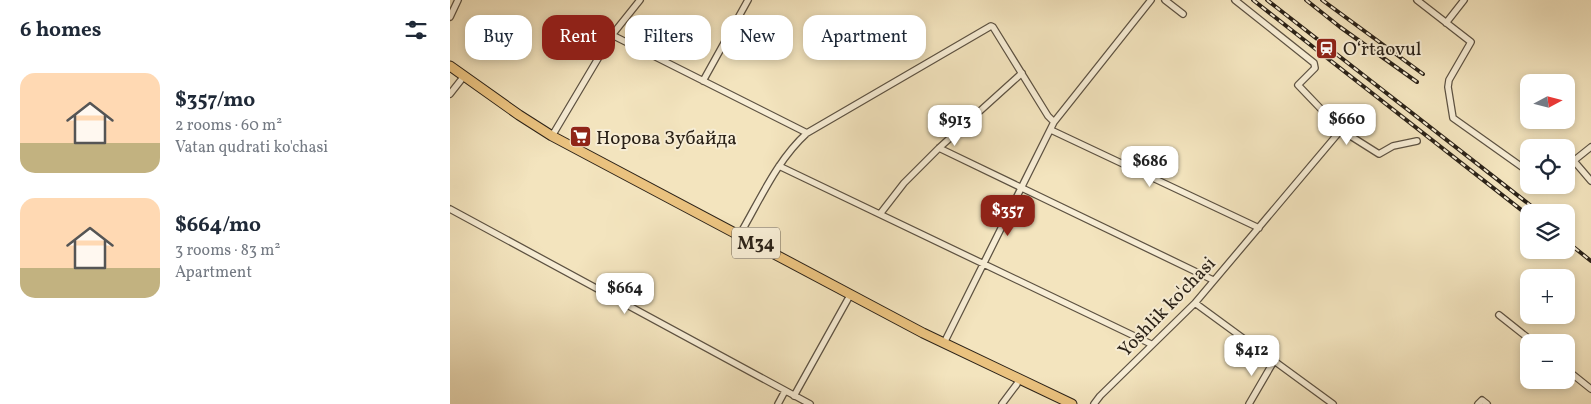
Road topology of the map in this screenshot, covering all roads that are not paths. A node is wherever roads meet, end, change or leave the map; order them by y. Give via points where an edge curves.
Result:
1 (458, 0) edge
2 (640, 0) edge
3 (748, 0) edge
4 (1151, 0) edge
5 (1165, 0) edge
6 (1235, 0) edge
7 (1417, 0) edge
8 (1464, 0) edge
9 (1183, 14) dead end
10 (450, 17) edge
11 (1446, 23) junction
12 (615, 31) edge
13 (615, 37) edge
14 (597, 60) edge
15 (450, 66) edge
16 (450, 72) edge
17 (1022, 74) junction
18 (461, 80) junction
19 (703, 81) junction
20 (450, 94) edge
21 (1054, 122) junction
22 (1051, 130) junction
23 (1341, 130) junction
24 (807, 133) junction
25 (552, 136) junction
26 (1417, 141) dead end
27 (1591, 147) edge
28 (939, 148) junction
29 (1575, 160) edge
30 (1575, 162) edge
31 (779, 166) junction
32 (1520, 166) edge
33 (1591, 181) edge
34 (1022, 188) junction
35 (450, 209) edge
36 (880, 214) junction
37 (1259, 228) junction
38 (740, 234) junction
39 (983, 264) junction
40 (1214, 280) junction
41 (848, 299) junction
42 (1195, 303) junction
43 (1499, 315) dead end
44 (1523, 334) edge
45 (944, 343) junction
46 (1151, 344) junction
47 (1274, 360) junction
48 (1575, 376) edge
49 (1017, 384) junction
50 (1591, 389) edge
51 (785, 391) junction
52 (794, 396) junction
53 (778, 404) edge
54 (810, 404) edge
55 (1002, 404) edge
56 (1059, 404) edge
57 (1072, 404) edge
58 (1094, 404) edge
59 (1249, 404) edge
60 (1333, 404) edge
61 (1478, 404) edge
62 (1487, 404) edge

1 - 10 street
2 - 12 street
3 - 19 street
4 - 21 street
5 - 9 street
6 - 23 street via 1314,63 1315,68 1298,85
7 - 11 street
8 - 11 street
11 - 32 street via 1471,42 1448,87 1453,118
13 - 19 street
14 - 25 street
15 - 25 main road, M34
16 - 18 main road, M34
17 - 21 street
17 - 24 street via 991,26
17 - 28 street
18 - 20 street
18 - 41 main road, M34 via 546,138
19 - 24 street
21 - 22 street
22 - 34 street
22 - 37 street
23 - 26 street via 1378,154 1393,146
23 - 37 street, Yoshlik ko'chasi
24 - 31 street
25 - 38 main road, M34
27 - 29 street
28 - 34 street
28 - 36 street via 904,183
30 - 33 street
31 - 36 street
31 - 38 street
34 - 39 street
34 - 40 street
35 - 51 street
36 - 39 street
37 - 40 street, Yoshlik ko'chasi
38 - 45 main road, M34
39 - 45 street
39 - 46 street
40 - 42 street, Yoshlik ko'chasi
41 - 49 main road, M34
41 - 52 street
42 - 46 street, Yoshlik ko'chasi
42 - 47 street
43 - 44 street
45 - 57 main road, M34
46 - 58 street, Yoshlik ko'chasi
47 - 59 street
47 - 60 street
48 - 50 street
49 - 55 street
49 - 56 main road, M34
51 - 52 street
51 - 53 street
52 - 54 street
61 - 62 street via 1482,400

